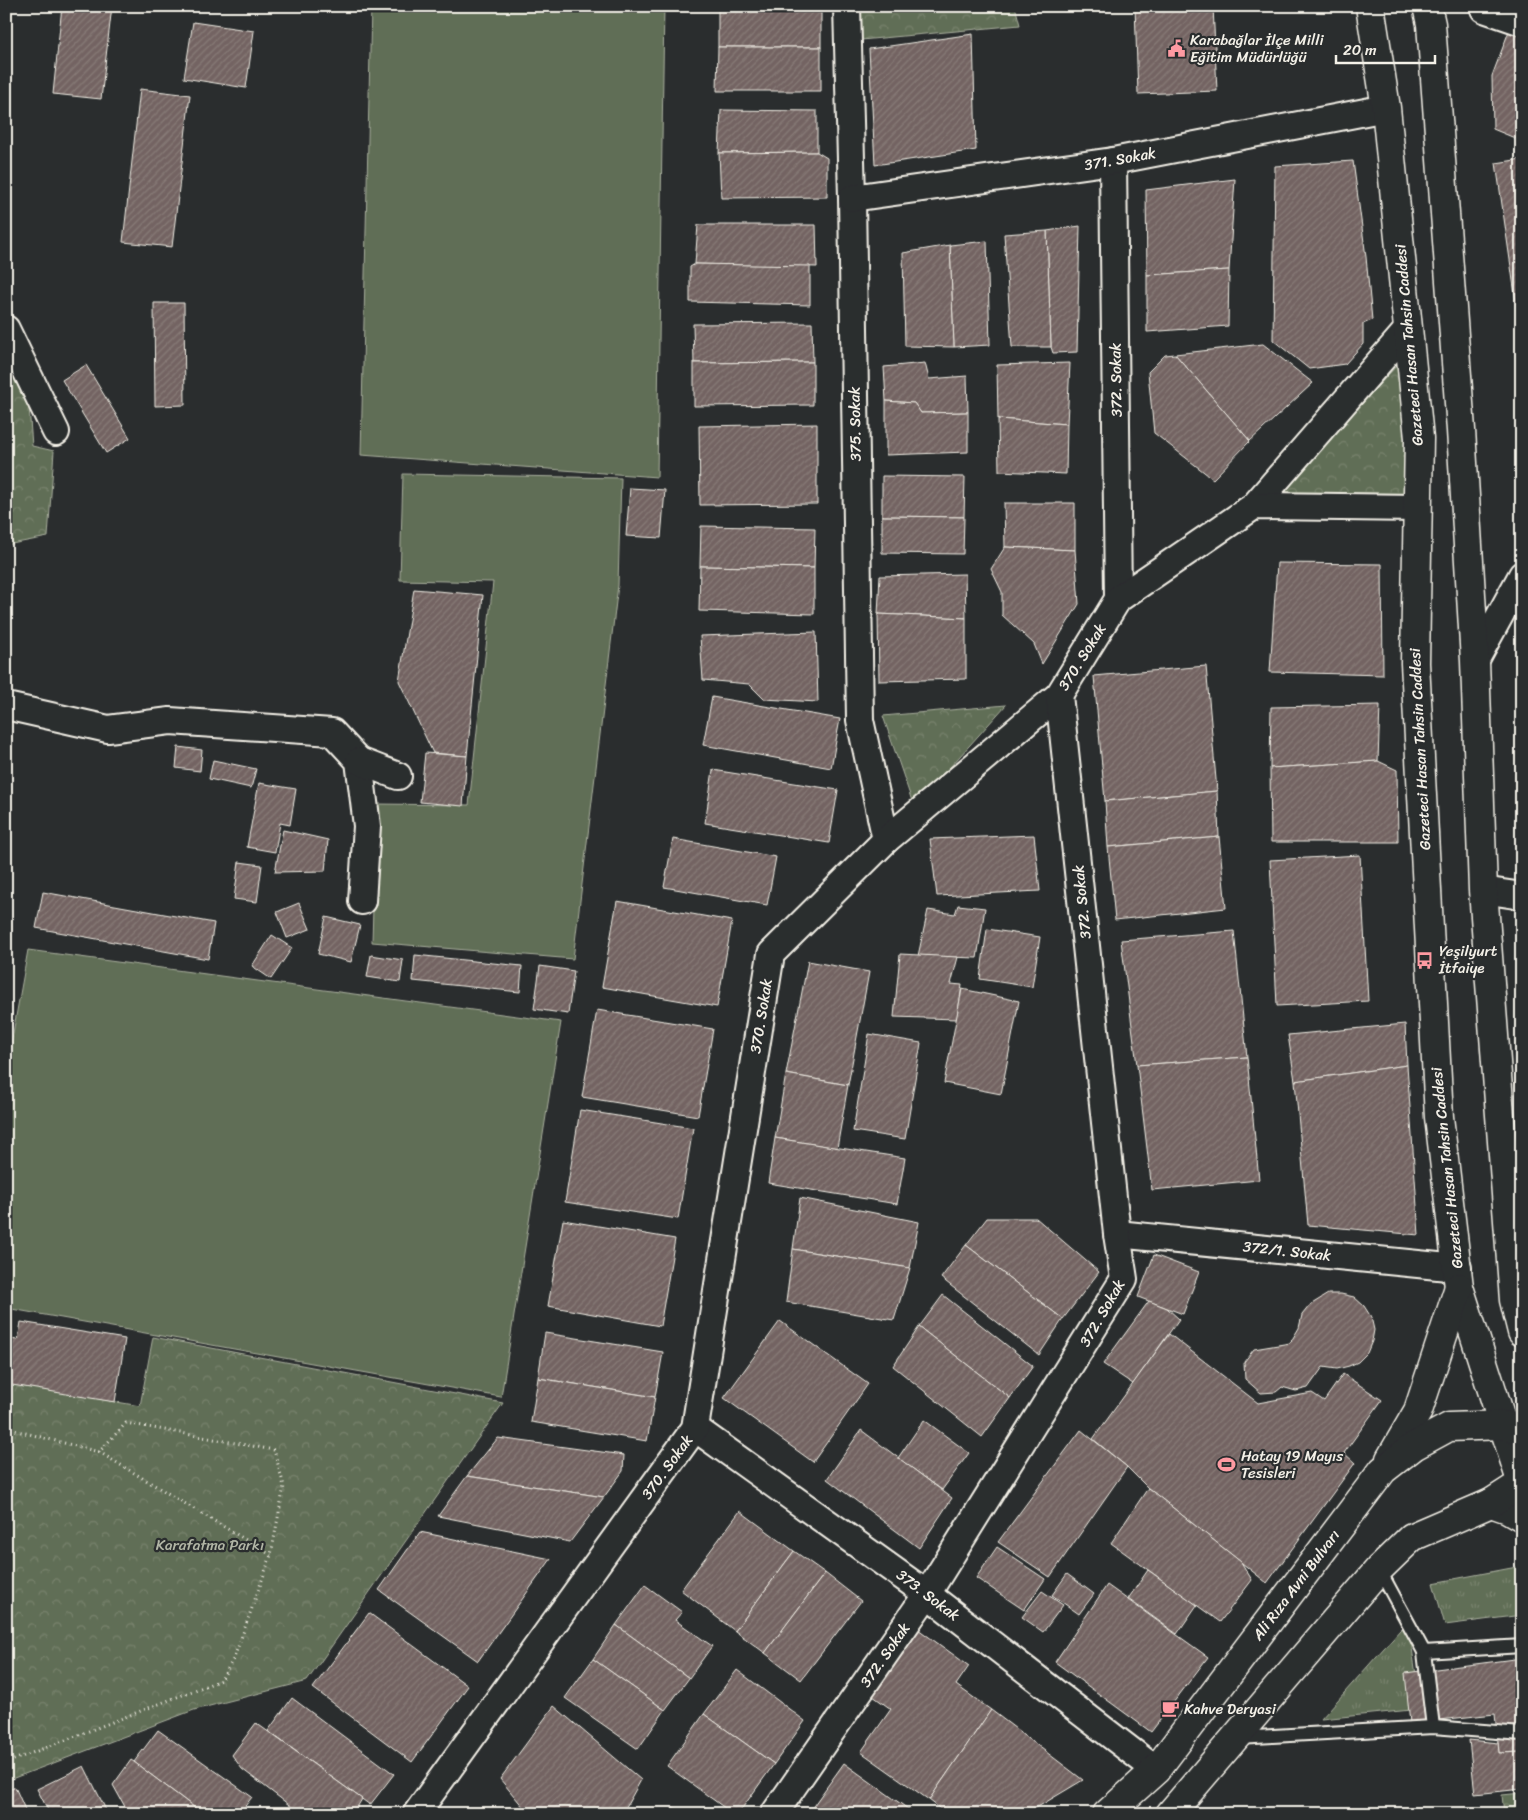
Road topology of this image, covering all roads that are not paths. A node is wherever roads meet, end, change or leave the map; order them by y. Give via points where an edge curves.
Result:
1 (847, 6) edge
2 (1370, 6) edge
3 (1484, 9) dead end
4 (1433, 12) edge
5 (1522, 22) edge
6 (1386, 108) junction
7 (1114, 161) junction
8 (852, 198) junction
9 (6, 329) edge
10 (1408, 329) junction
11 (56, 432) dead end
12 (1254, 506) junction
13 (1418, 508) junction
14 (1522, 575) edge
15 (1118, 599) junction
16 (1475, 661) junction
17 (1059, 695) junction
18 (6, 706) edge
19 (359, 761) junction
20 (398, 776) dead end
21 (886, 840) junction
22 (1483, 890) junction
23 (1522, 896) edge
24 (362, 901) dead end
25 (1117, 1234) junction
26 (1458, 1277) junction
27 (1518, 1301) edge
28 (1522, 1332) edge
29 (695, 1428) junction
30 (1513, 1428) edge
31 (1383, 1470) junction
32 (1522, 1484) edge
33 (1491, 1503) junction
34 (1522, 1517) edge
35 (1379, 1569) junction
36 (927, 1594) junction
37 (1522, 1646) edge
38 (1424, 1652) junction
39 (1434, 1727) junction
40 (1522, 1734) edge
41 (1236, 1738) junction
42 (1156, 1770) junction
43 (416, 1814) edge
44 (774, 1814) edge
45 (1107, 1814) edge
46 (1170, 1814) edge

1 - 8 street, 375. Sokak
2 - 6 main road, Gazeteci Hasan Tahsin Caddesi
3 - 5 street
4 - 16 main road
6 - 7 street, 371. Sokak
6 - 10 main road, Gazeteci Hasan Tahsin Caddesi
7 - 8 street, 371. Sokak
7 - 15 street, 372. Sokak
8 - 21 street, 375. Sokak via 860,720
9 - 11 street
10 - 12 street, 370. Sokak
10 - 13 main road, Gazeteci Hasan Tahsin Caddesi via 1419,438
12 - 13 street
12 - 15 street, 370. Sokak
13 - 26 main road, Gazeteci Hasan Tahsin Caddesi via 1415,663 1438,1117
14 - 16 street
15 - 17 street, 370. Sokak
16 - 22 main road
17 - 21 street, 370. Sokak
17 - 25 street, 372. Sokak
18 - 19 street via 108,729 170,722 332,732
19 - 20 street
19 - 24 street via 367,826
21 - 29 street, 370. Sokak via 771,954
22 - 23 street
22 - 27 main road
25 - 26 street, 372/1. Sokak
25 - 36 street, 372. Sokak via 1124,1279
26 - 30 main road, Gazeteci Hasan Tahsin Caddesi
26 - 31 main road via 1418,1411
27 - 28 main road
29 - 36 street, 373. Sokak
29 - 43 street, 370. Sokak
30 - 31 main road, Ali Rıza Avni Bulvarı via 1449,1427 1414,1446
30 - 32 main road, Gazeteci Hasan Tahsin Caddesi
31 - 42 main road, Ali Rıza Avni Bulvarı
32 - 33 main road
33 - 34 main road
33 - 35 main road via 1412,1537
35 - 38 lane
35 - 41 main road
36 - 42 street, 373. Sokak
36 - 44 street, 372. Sokak
37 - 38 lane
38 - 39 lane
39 - 40 lane
39 - 41 lane
41 - 46 main road
42 - 45 main road, Ali Rıza Avni Bulvarı

